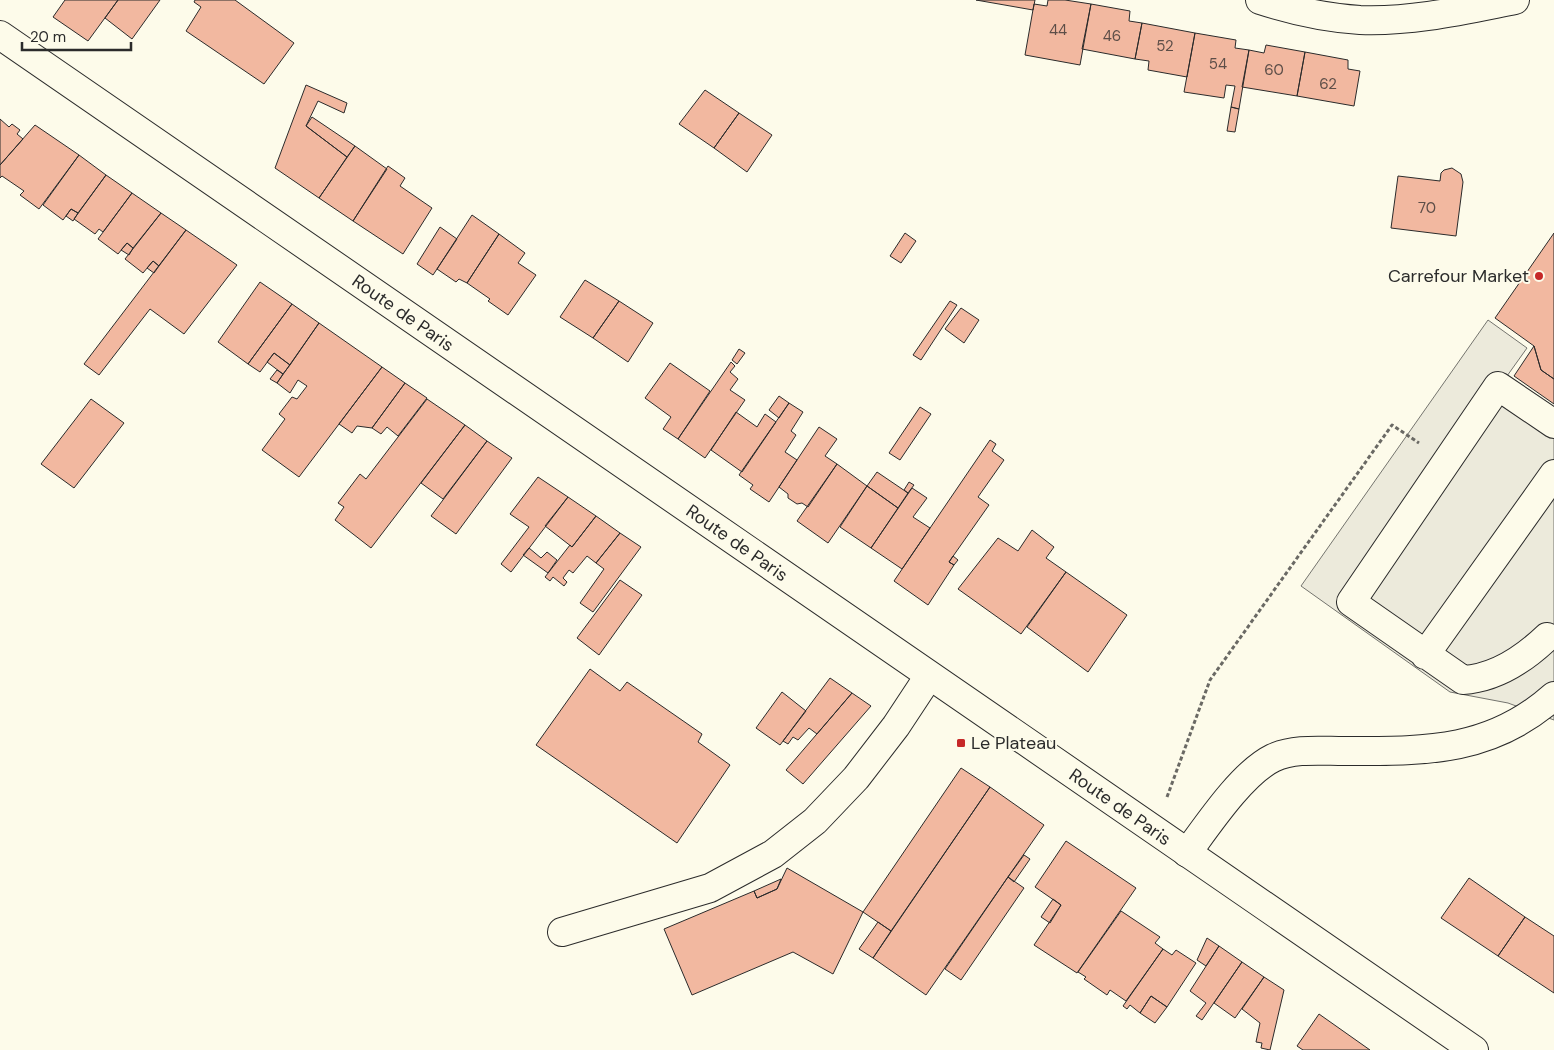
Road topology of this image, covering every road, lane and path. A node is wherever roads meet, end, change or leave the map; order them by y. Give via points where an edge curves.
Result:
1 (1515, 0) edge
2 (1269, 1) edge
3 (0, 35) edge
4 (1554, 424) edge
5 (1409, 436) dead end
6 (1554, 474) edge
7 (1552, 635) edge
8 (1425, 655) junction
9 (930, 676) junction
10 (1554, 696) edge
11 (1154, 831) junction
12 (1186, 854) junction
13 (562, 932) dead end
14 (1474, 1050) edge

1 - 2 main road via 1434,16 1380,20 1334,16
3 - 9 main road, Route de Paris
4 - 8 main road via 1498,386 1351,602
5 - 11 path via 1392,425 1210,680
6 - 8 main road
7 - 8 main road via 1502,670 1477,679 1463,680
9 - 11 main road, Route de Paris
9 - 13 main road via 856,778 815,821 773,854 710,888
10 - 12 main road via 1505,729 1446,748 1298,752 1272,759 1233,793
11 - 12 main road, Route de Paris
12 - 14 main road, Route de Paris

